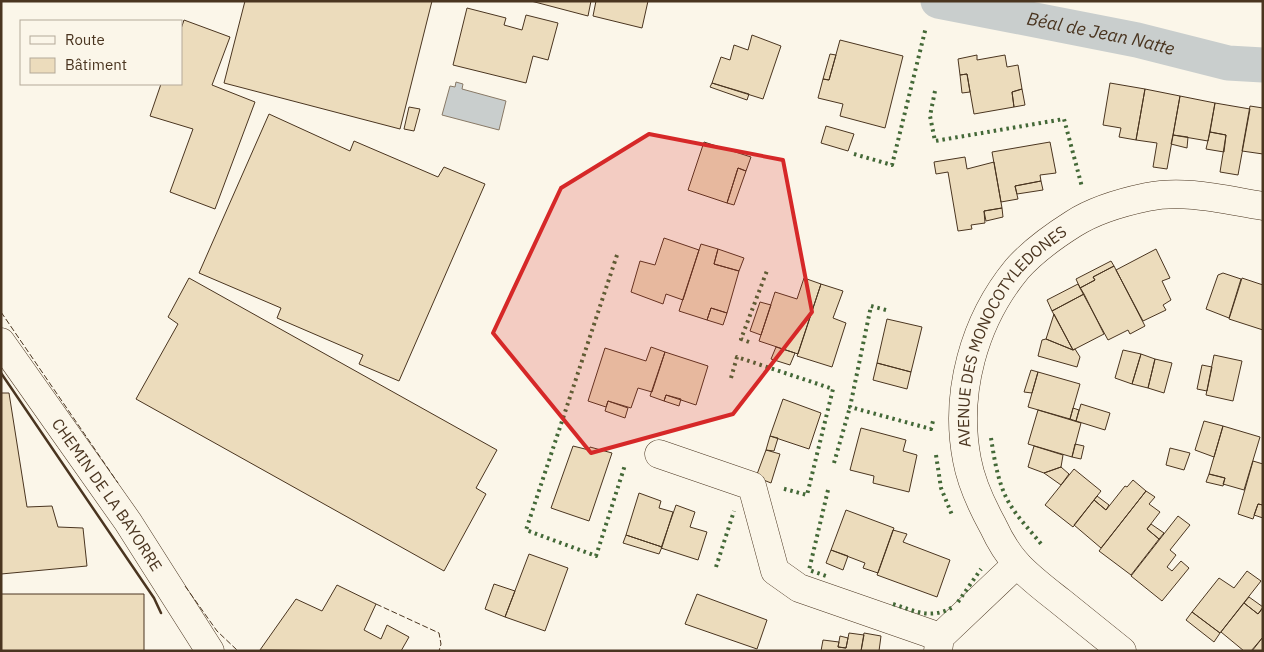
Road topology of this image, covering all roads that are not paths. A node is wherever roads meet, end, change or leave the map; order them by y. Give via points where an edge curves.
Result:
1 (1263, 206) edge
2 (1, 342) edge
3 (659, 454) dead end
4 (1017, 564) junction
5 (939, 644) edge
6 (210, 651) edge
7 (1122, 651) edge

1 - 4 street, AVENUE DES MONOCOTYLEDONES via 1189,194 1149,197 1112,206 1074,223 1044,245 1018,268 1000,293 973,350 964,390 963,429 967,461 978,494 993,527
2 - 6 street, CHEMIN DE LA BAYORRE via 128,522
3 - 5 street via 752,486 774,571 799,588
4 - 5 street
4 - 7 street, AVENUE DES MONOCOTYLEDONES

